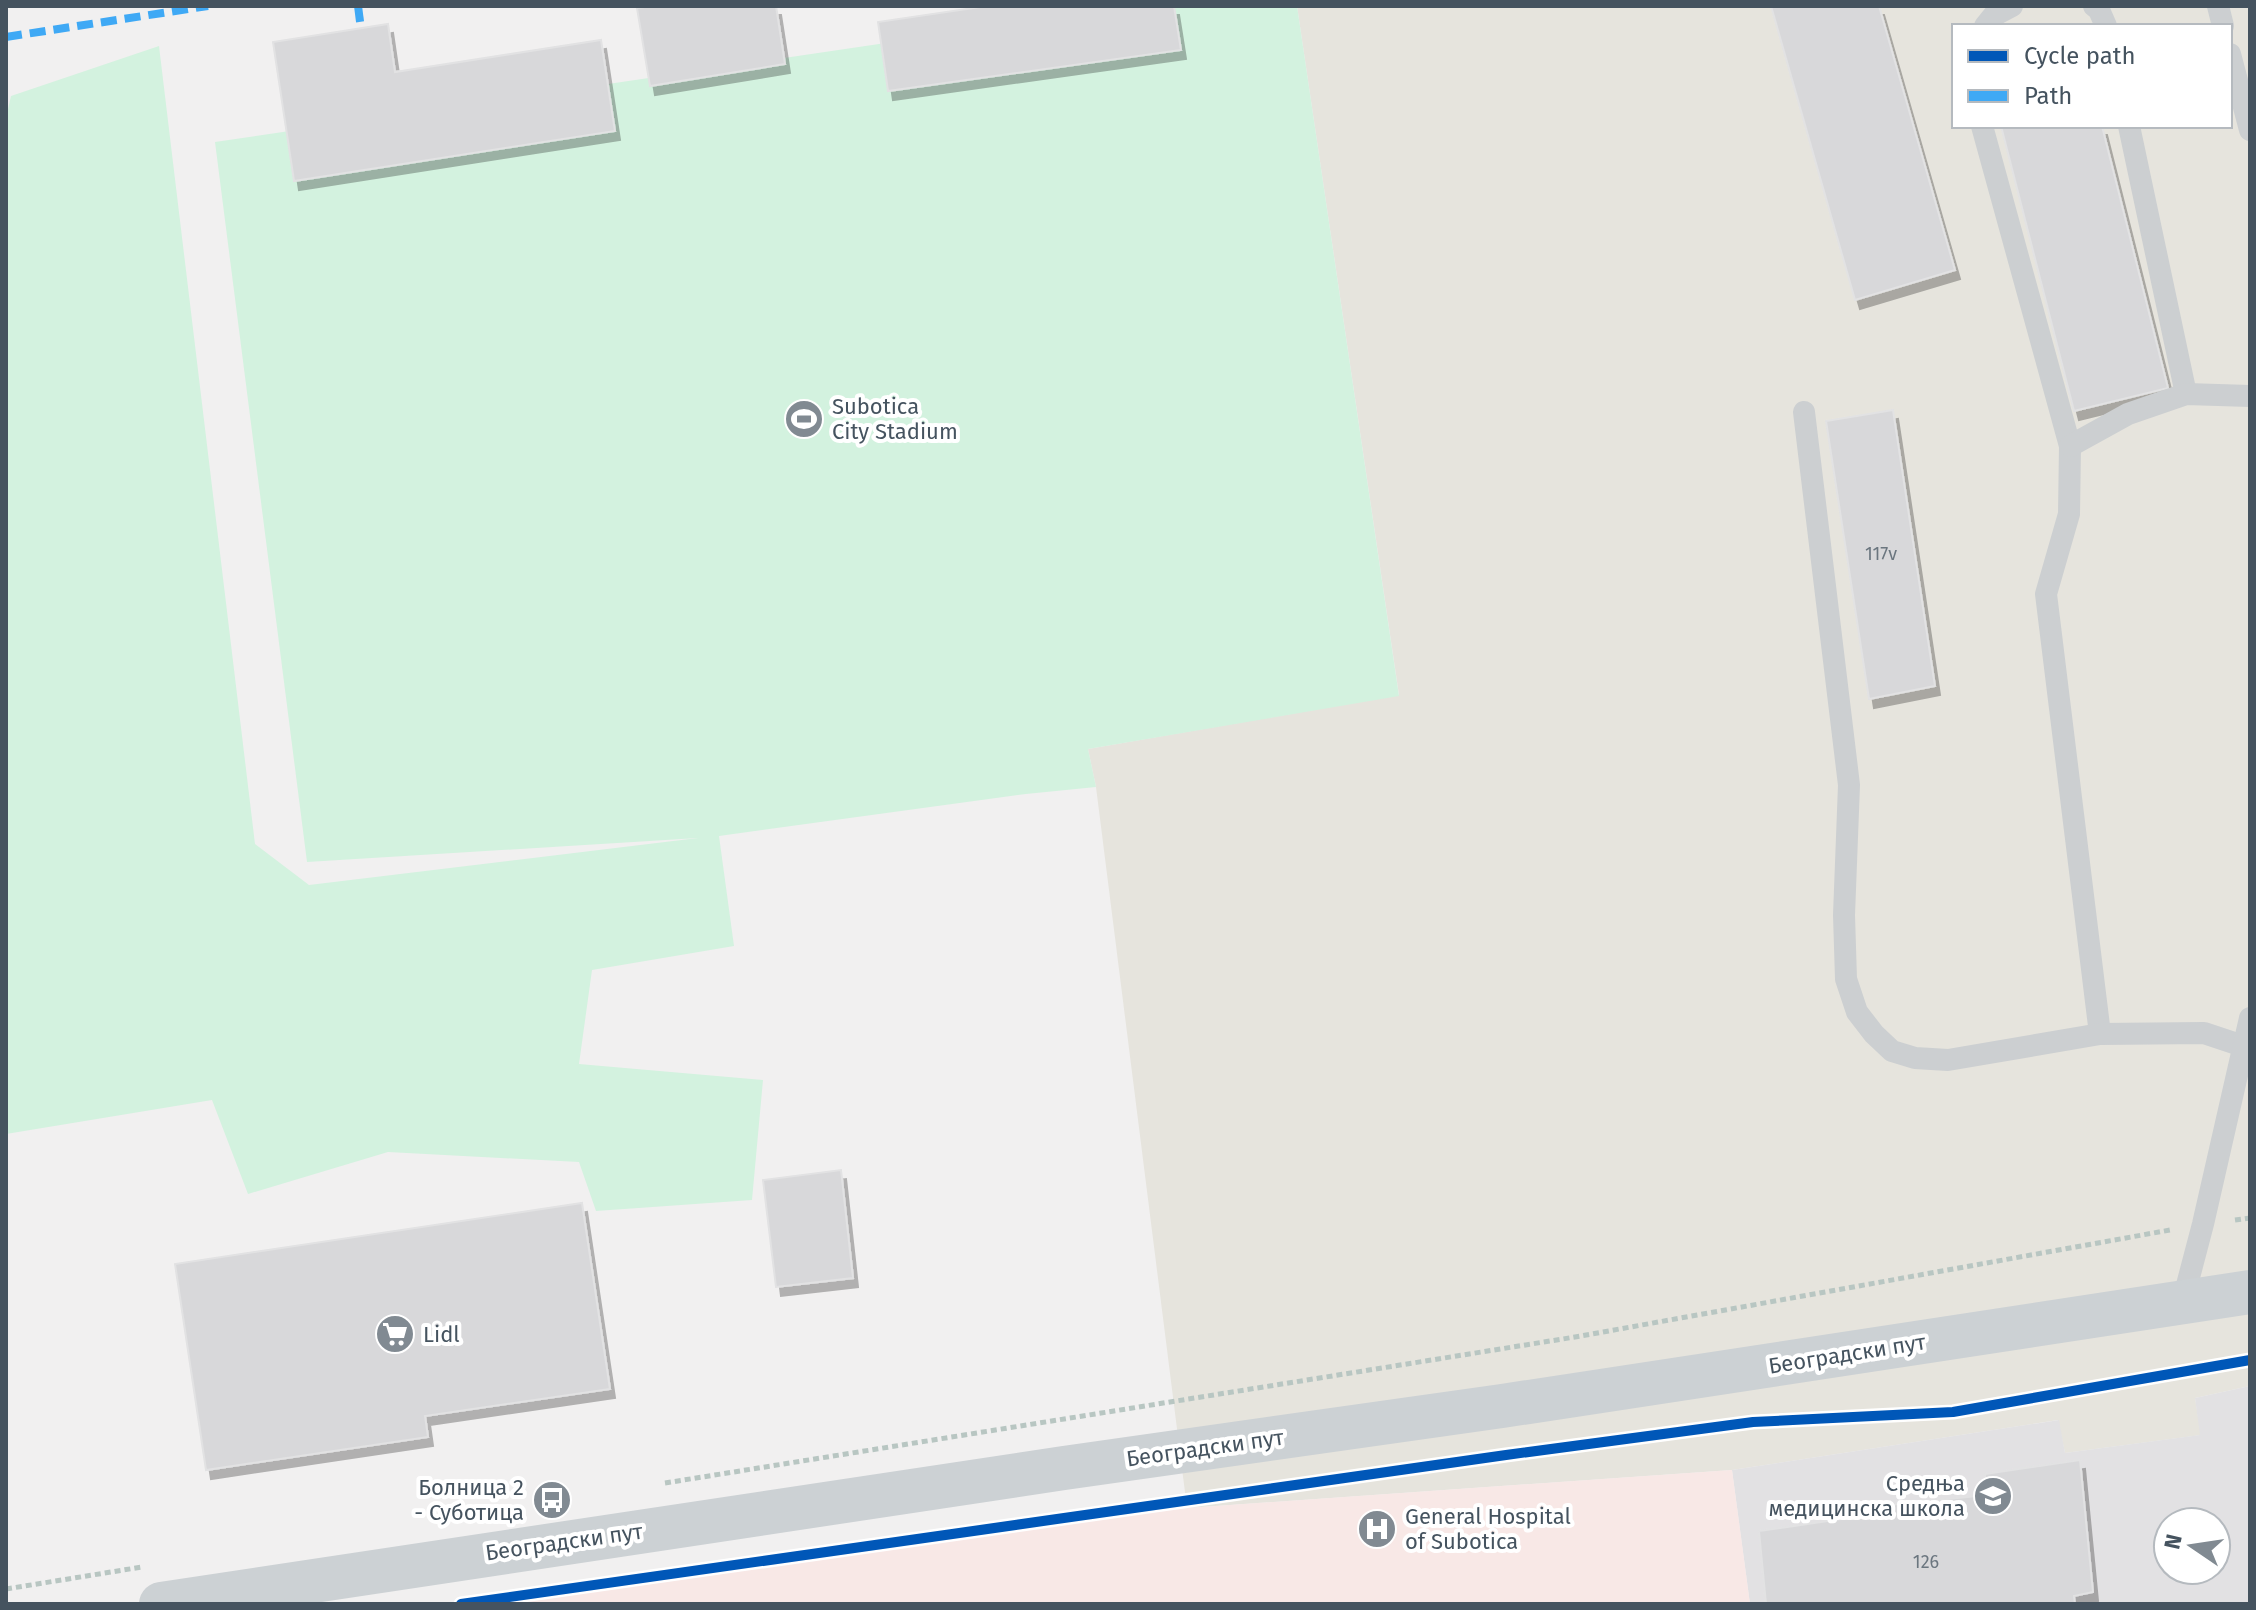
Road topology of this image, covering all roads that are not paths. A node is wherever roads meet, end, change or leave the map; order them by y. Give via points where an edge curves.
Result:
1 (2012, 6) edge
2 (2094, 6) edge
3 (1987, 24) edge
4 (2105, 24) edge
5 (2232, 62) edge
6 (1983, 128) edge
7 (2129, 128) edge
8 (2250, 130) edge
9 (2186, 394) junction
10 (2250, 396) edge
11 (1804, 412) dead end
12 (2070, 446) junction
13 (2250, 1018) edge
14 (2100, 1034) junction
15 (2243, 1046) junction
16 (2250, 1292) edge
17 (2182, 1304) junction
18 (152, 1585) edge

1 - 3 lane
2 - 4 lane
5 - 8 lane
6 - 12 lane
7 - 9 lane
9 - 10 lane
9 - 12 lane via 2128,414
11 - 14 lane via 1849,785 1846,979 1857,1012 1892,1051 1915,1058 1948,1060
12 - 14 lane via 2069,514 2046,594
13 - 15 lane
14 - 15 lane via 2204,1033
15 - 17 lane
16 - 17 main road, Београдски пут
17 - 18 main road, Београдски пут via 728,1518

